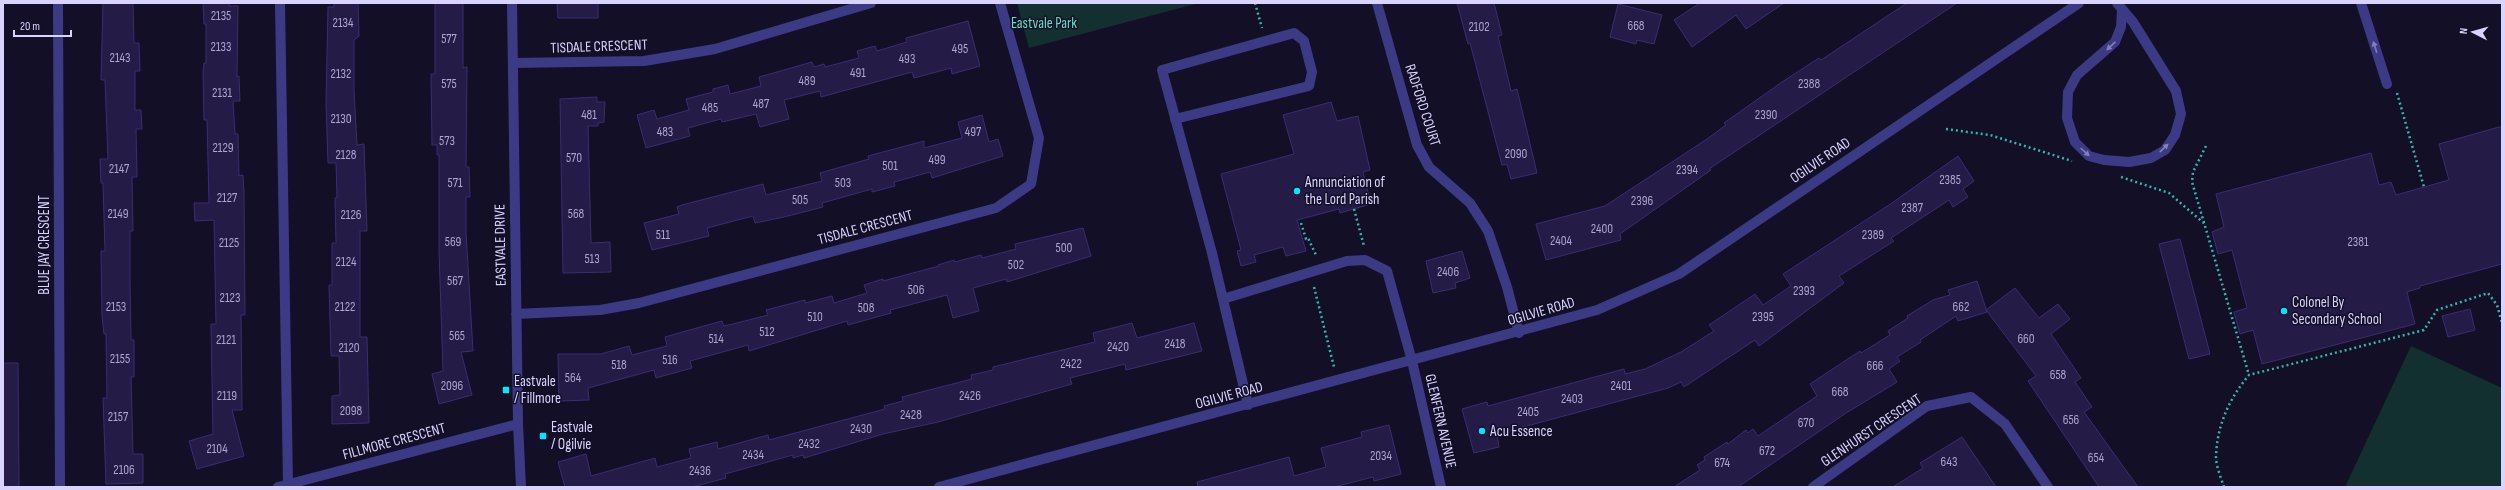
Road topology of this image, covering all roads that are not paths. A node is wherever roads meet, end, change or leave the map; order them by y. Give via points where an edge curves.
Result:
1 (58, 3) edge
2 (280, 3) edge
3 (512, 3) edge
4 (871, 3) edge
5 (1000, 3) edge
6 (1377, 3) edge
7 (2079, 3) edge
8 (2361, 3) edge
9 (2120, 7) edge
10 (513, 63) junction
11 (2387, 84) dead end
12 (1175, 119) junction
13 (1223, 298) junction
14 (516, 314) junction
15 (1519, 333) junction
16 (1412, 361) junction
17 (1248, 405) junction
18 (518, 424) junction
19 (283, 486) edge
20 (60, 487) edge
21 (521, 487) edge
22 (940, 487) edge
23 (1441, 487) edge
24 (1813, 487) edge
25 (2048, 487) edge

1 - 20 street, BLUE JAY CRESCENT
2 - 19 street
3 - 10 street, EASTVALE DRIVE
4 - 10 street, TISDALE CRESCENT via 715,49 644,61
5 - 14 street, TISDALE CRESCENT via 1039,138 1031,184 996,208 638,303 600,310
6 - 15 street, RADFORD COURT via 1417,145 1429,166 1470,203 1488,231
7 - 15 street, OGILVIE ROAD via 1679,274 1597,310
11 -> 8 street
9 -> 9 street via 2121,27 2115,42 2077,75 2068,92 2067,118 2075,142 2088,156 2129,162 2151,158 2164,150 2175,135 2181,114 2176,91 2133,22
10 - 14 street, EASTVALE DRIVE
12 - 12 street via 1162,70 1294,33 1304,41 1312,72 1309,86
12 - 13 street
13 - 16 street, GLENFERN AVENUE via 1347,261 1365,260 1387,271
13 - 17 street
14 - 18 street, EASTVALE DRIVE
15 - 16 street, OGILVIE ROAD
16 - 17 street, OGILVIE ROAD
16 - 23 street, GLENFERN AVENUE
17 - 22 street, OGILVIE ROAD
18 - 19 street, FILLMORE CRESCENT
18 - 21 street, EASTVALE DRIVE
24 - 25 street, GLENHURST CRESCENT via 1927,406 1971,397 2005,424

